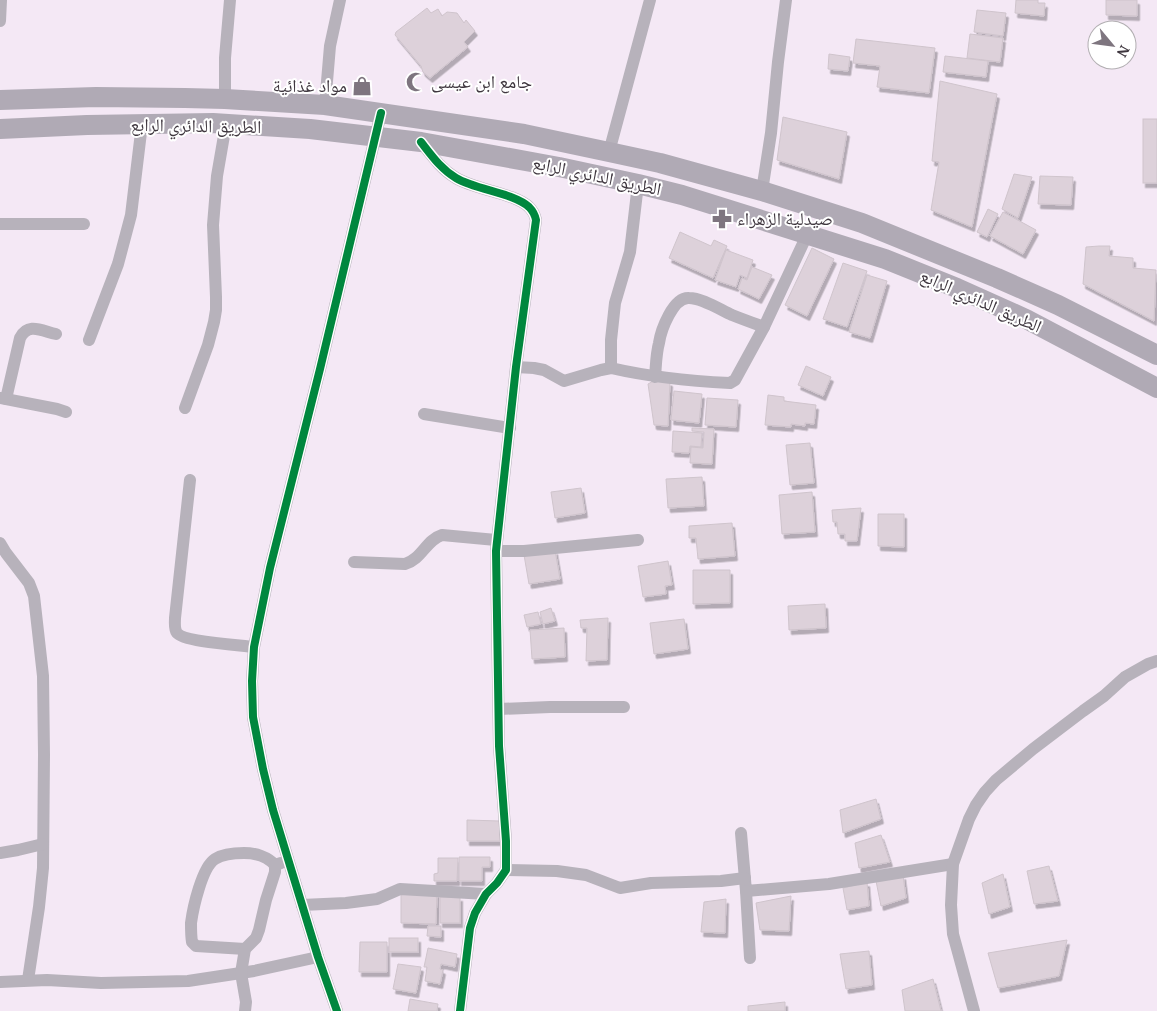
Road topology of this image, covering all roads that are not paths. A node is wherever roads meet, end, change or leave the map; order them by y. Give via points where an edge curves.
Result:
1 (1, 0) edge
2 (230, 0) edge
3 (340, 0) edge
4 (650, 0) edge
5 (786, 0) edge
6 (0, 21) edge
7 (225, 99) junction
8 (0, 100) edge
9 (325, 105) junction
10 (381, 112) junction
11 (142, 124) junction
12 (226, 124) junction
13 (0, 129) edge
14 (375, 137) junction
15 (421, 142) junction
16 (609, 152) junction
17 (638, 184) junction
18 (762, 191) junction
19 (0, 224) edge
20 (84, 224) dead end
21 (808, 235) junction
22 (764, 327) junction
23 (56, 334) dead end
24 (89, 340) dead end
25 (1157, 355) edge
26 (516, 367) junction
27 (611, 368) junction
28 (655, 377) junction
29 (1157, 388) edge
30 (3, 399) edge
31 (185, 408) dead end
32 (66, 412) dead end
33 (424, 414) dead end
34 (510, 428) junction
35 (190, 480) dead end
36 (638, 540) dead end
37 (0, 542) edge
38 (496, 545) junction
39 (354, 562) dead end
40 (254, 647) junction
41 (1157, 662) edge
42 (624, 707) dead end
43 (499, 709) junction
44 (741, 833) dead end
45 (43, 844) junction
46 (0, 853) edge
47 (288, 860) junction
48 (953, 864) junction
49 (276, 865) junction
50 (506, 870) junction
51 (746, 884) junction
52 (486, 894) junction
53 (302, 905) junction
54 (245, 949) junction
55 (318, 957) junction
56 (750, 958) dead end
57 (241, 973) junction
58 (28, 980) junction
59 (0, 982) edge
60 (245, 1011) edge
61 (337, 1011) edge
62 (460, 1011) edge
63 (974, 1011) edge

1 - 6 street
2 - 7 street
3 - 9 street via 330,46
4 - 16 street
5 - 18 street
7 - 8 main road, الطريق الدائري الرابع via 96,97
7 - 9 main road, الطريق الدائري الرابع
9 - 10 main road, الطريق الدائري الرابع
10 - 14 street
10 - 16 main road, الطريق الدائري الرابع via 524,134
11 - 12 main road, الطريق الدائري الرابع
11 - 13 main road, الطريق الدائري الرابع
11 - 24 street via 131,215 118,264
12 - 14 main road, الطريق الدائري الرابع
12 - 31 street via 214,207 215,316
14 - 15 main road, الطريق الدائري الرابع
14 - 40 street via 270,568
15 - 17 main road, الطريق الدائري الرابع
15 - 26 street via 444,171 475,187 516,199 534,214 536,230
16 - 18 main road, الطريق الدائري الرابع
17 - 21 main road, الطريق الدائري الرابع
17 - 27 street via 630,252 615,302
18 - 25 main road, الطريق الدائري الرابع via 862,223 998,278
19 - 20 street
21 - 22 street
21 - 29 main road, الطريق الدائري الرابع via 885,259 957,288 1026,319
22 - 28 street via 735,380 730,383
22 - 28 street via 688,297 675,305 662,330
23 - 30 street via 31,328 22,333
26 - 27 street via 544,370 564,381
26 - 34 street
27 - 28 street
30 - 32 street
33 - 34 street
34 - 38 street
35 - 40 street via 176,632 184,638
36 - 38 street via 524,551
37 - 45 street via 29,583 35,603 43,676
38 - 39 street via 442,536 434,538 411,562
38 - 43 street
40 - 47 street via 253,717 272,810
41 - 48 street via 1126,677 996,780 976,805
42 - 43 street
43 - 50 street
44 - 51 street
45 - 46 street
45 - 58 street via 39,907
47 - 49 street
47 - 53 street
48 - 51 street via 829,884
48 - 63 street via 953,934
49 - 54 street via 260,930
49 - 54 street via 250,853 233,853 215,859 203,874 191,922 192,942 196,946
50 - 51 street via 586,875 620,888 651,883 721,881
50 - 52 street
51 - 56 street
52 - 53 street via 400,888 377,899
52 - 62 street via 470,928
53 - 55 street
54 - 57 street
55 - 57 street
55 - 61 street
57 - 58 street via 178,981 101,983
57 - 60 street
58 - 59 street

